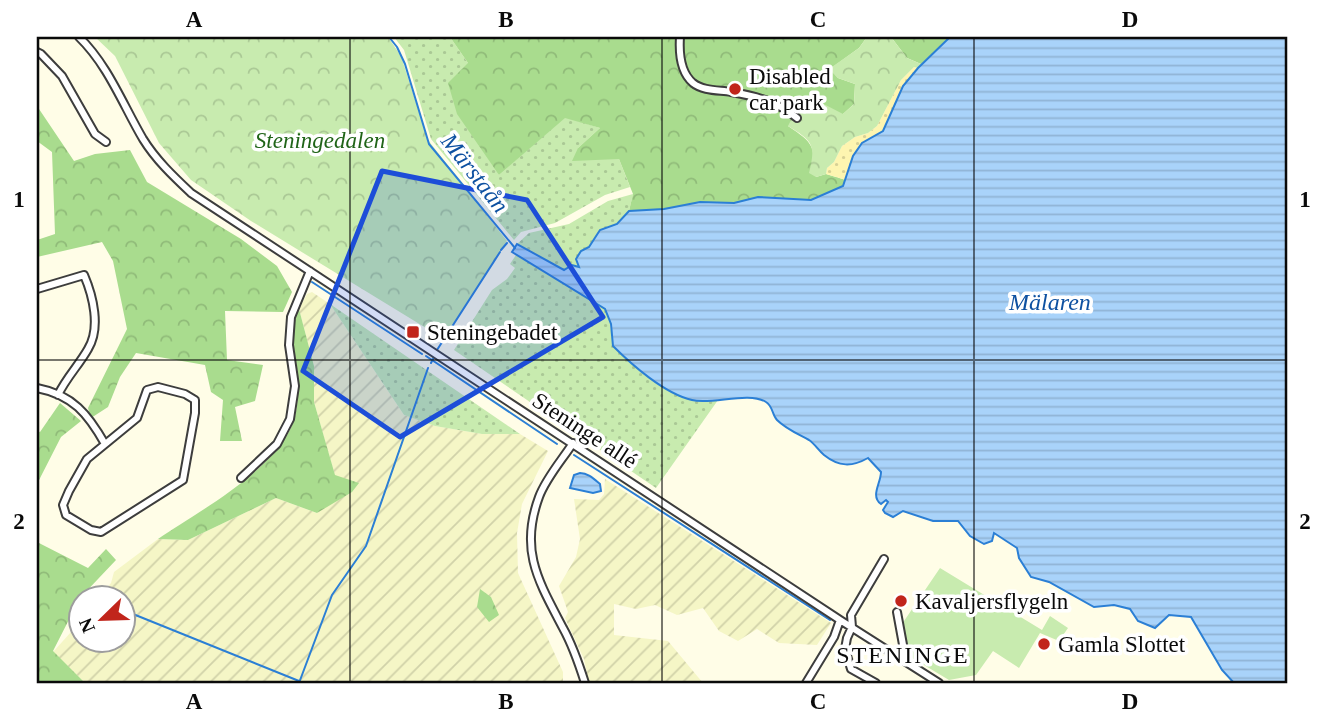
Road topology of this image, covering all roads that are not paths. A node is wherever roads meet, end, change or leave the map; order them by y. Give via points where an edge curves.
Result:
1 (79, 37) edge
2 (680, 37) edge
3 (37, 52) edge
4 (797, 118) dead end
5 (106, 142) dead end
6 (310, 271) junction
7 (37, 289) edge
8 (37, 388) edge
9 (58, 395) junction
10 (573, 443) junction
11 (105, 444) junction
12 (242, 478) dead end
13 (884, 559) dead end
14 (897, 612) dead end
15 (840, 620) junction
16 (852, 627) junction
17 (906, 661) junction
18 (585, 683) edge
19 (806, 683) edge
20 (876, 683) edge
21 (939, 683) edge

1 - 6 street, Steninge allé via 100,62 166,170 191,192
2 - 4 street via 679,55 693,83 775,103
3 - 5 street via 62,76 95,134
6 - 10 street, Steninge allé
6 - 12 street via 291,317 289,345 295,386 290,419 277,444
7 - 9 street via 84,275 93,296 90,348
8 - 9 street
9 - 11 street via 79,406
10 - 15 street, Steninge allé
10 - 18 street via 539,495 531,523 531,556
11 - 11 street via 137,418 147,390 158,387 195,400 183,480 101,533 66,515 63,505 87,459
13 - 16 street via 855,606
14 - 17 street
15 - 16 street, Steninge allé
15 - 19 street
16 - 17 street, Steninge allé
16 - 20 street via 845,649 851,669
17 - 21 street, Steninge allé

